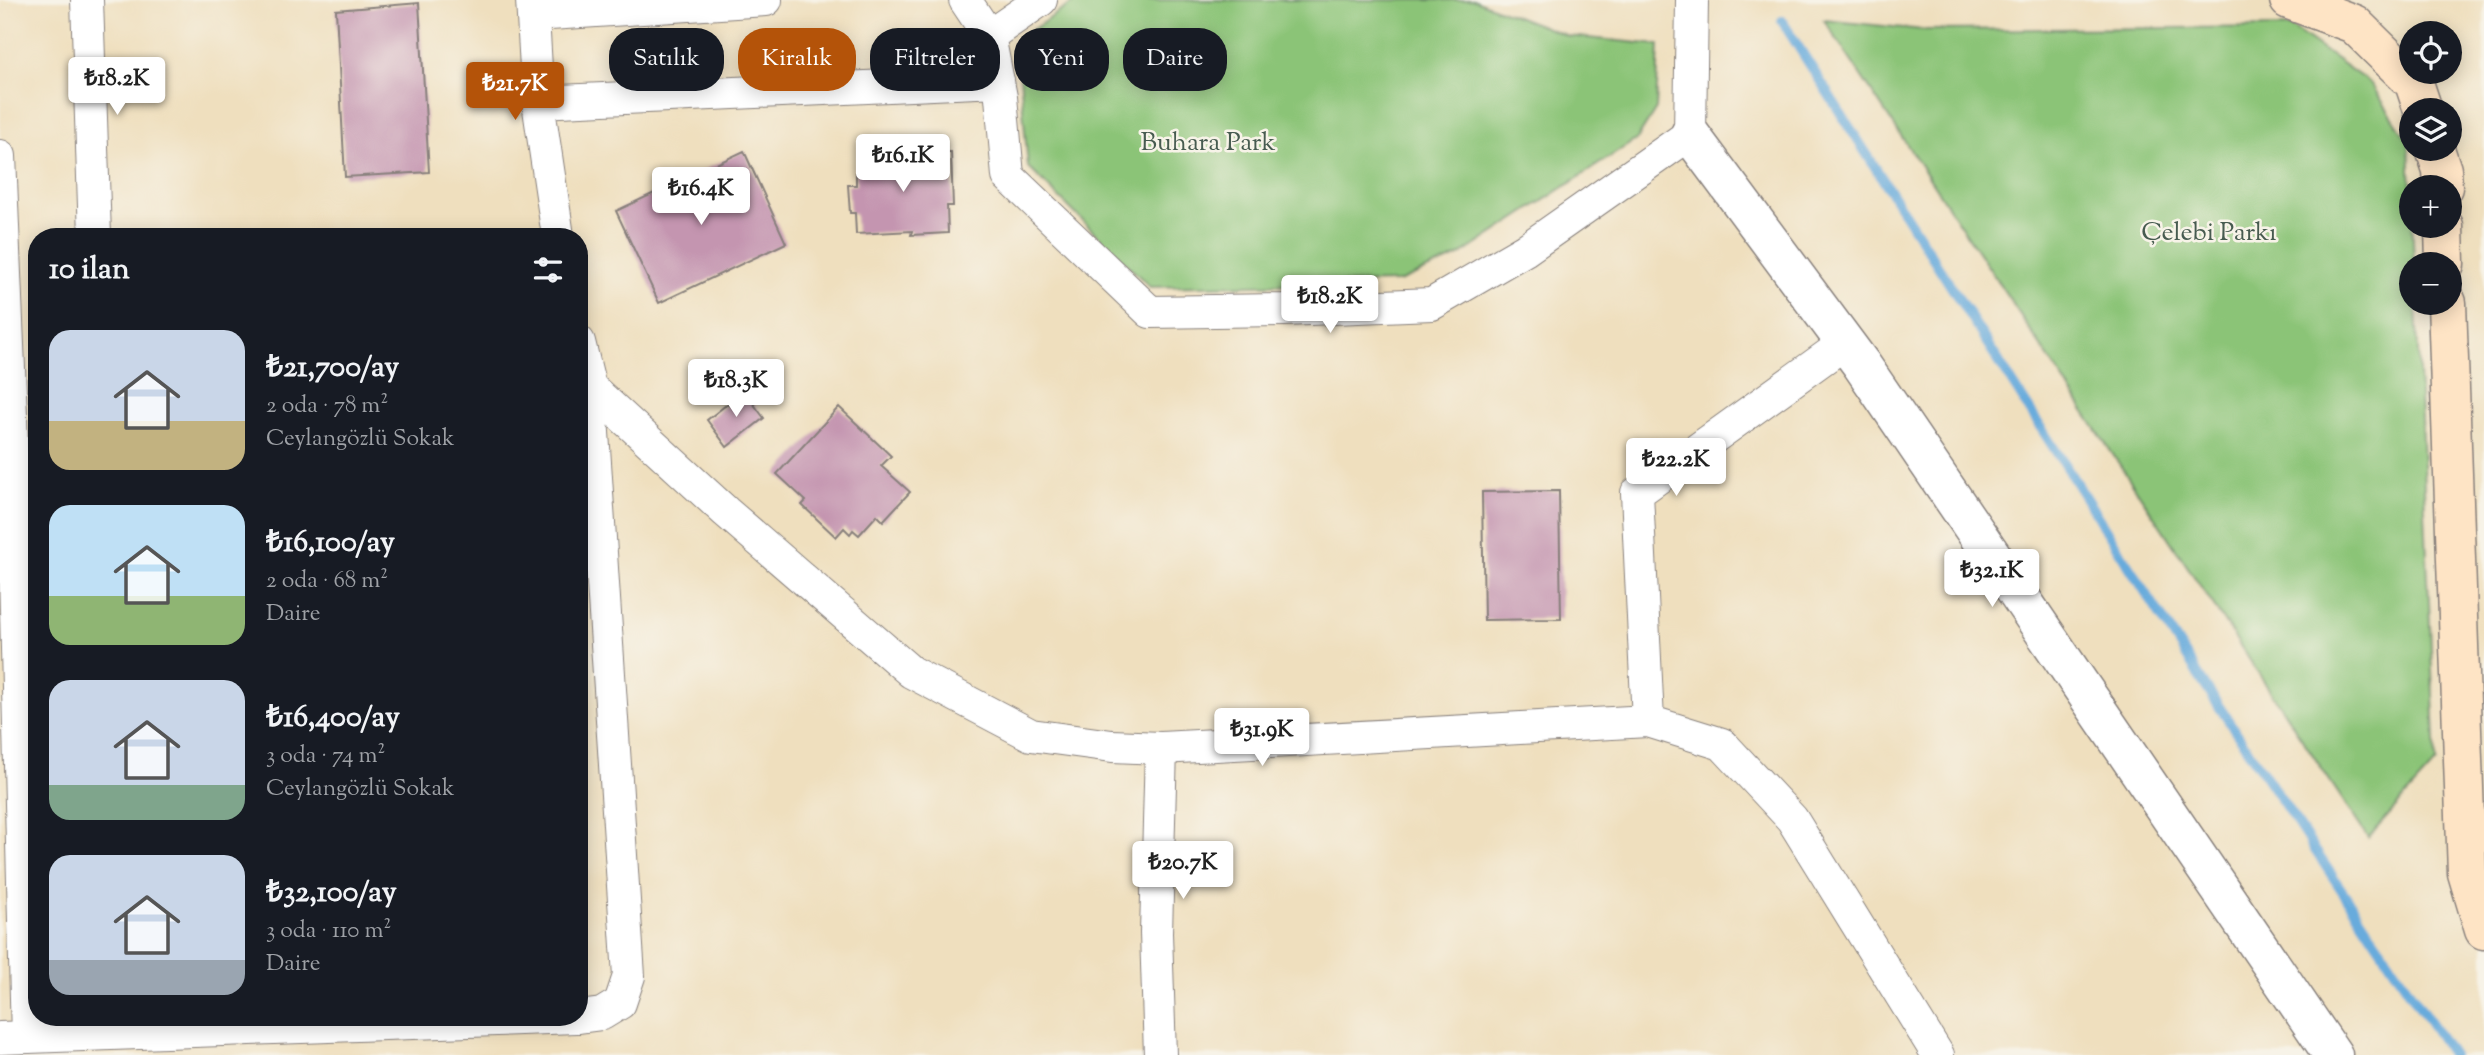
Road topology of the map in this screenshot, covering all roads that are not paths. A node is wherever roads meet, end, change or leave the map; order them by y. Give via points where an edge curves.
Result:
1 (87, 0) edge
2 (766, 0) edge
3 (965, 0) edge
4 (1041, 0) edge
5 (1692, 0) edge
6 (2289, 0) edge
7 (533, 7) edge
8 (984, 28) edge
9 (1000, 28) edge
10 (870, 87) edge
11 (999, 91) edge
12 (2419, 98) edge
13 (538, 102) junction
14 (1690, 134) junction
15 (0, 156) edge
16 (95, 228) edge
17 (557, 228) edge
18 (2447, 315) edge
19 (1845, 342) junction
20 (588, 390) edge
21 (16, 415) edge
22 (588, 427) edge
23 (1648, 721) junction
24 (1161, 748) junction
25 (2484, 930) edge
26 (588, 1016) edge
27 (113, 1026) edge
28 (14, 1037) edge
29 (1160, 1055) edge
30 (1938, 1055) edge
31 (2333, 1055) edge

1 - 16 street
2 - 7 street
3 - 8 street
4 - 9 street
5 - 14 street
6 - 12 main road via 2354,24 2414,83
7 - 13 street
10 - 13 street
11 - 14 street via 1008,176 1150,312 1432,304 1525,250
13 - 17 street
14 - 19 street
15 - 21 street
18 - 25 main road via 2467,873
19 - 23 street via 1637,493
19 - 31 street
20 - 24 street via 911,672 1031,735
21 - 28 street
22 - 26 street via 629,976 620,1003 602,1014
23 - 24 street
23 - 30 street via 1722,744 1792,819
24 - 29 street via 1156,933
27 - 28 street

